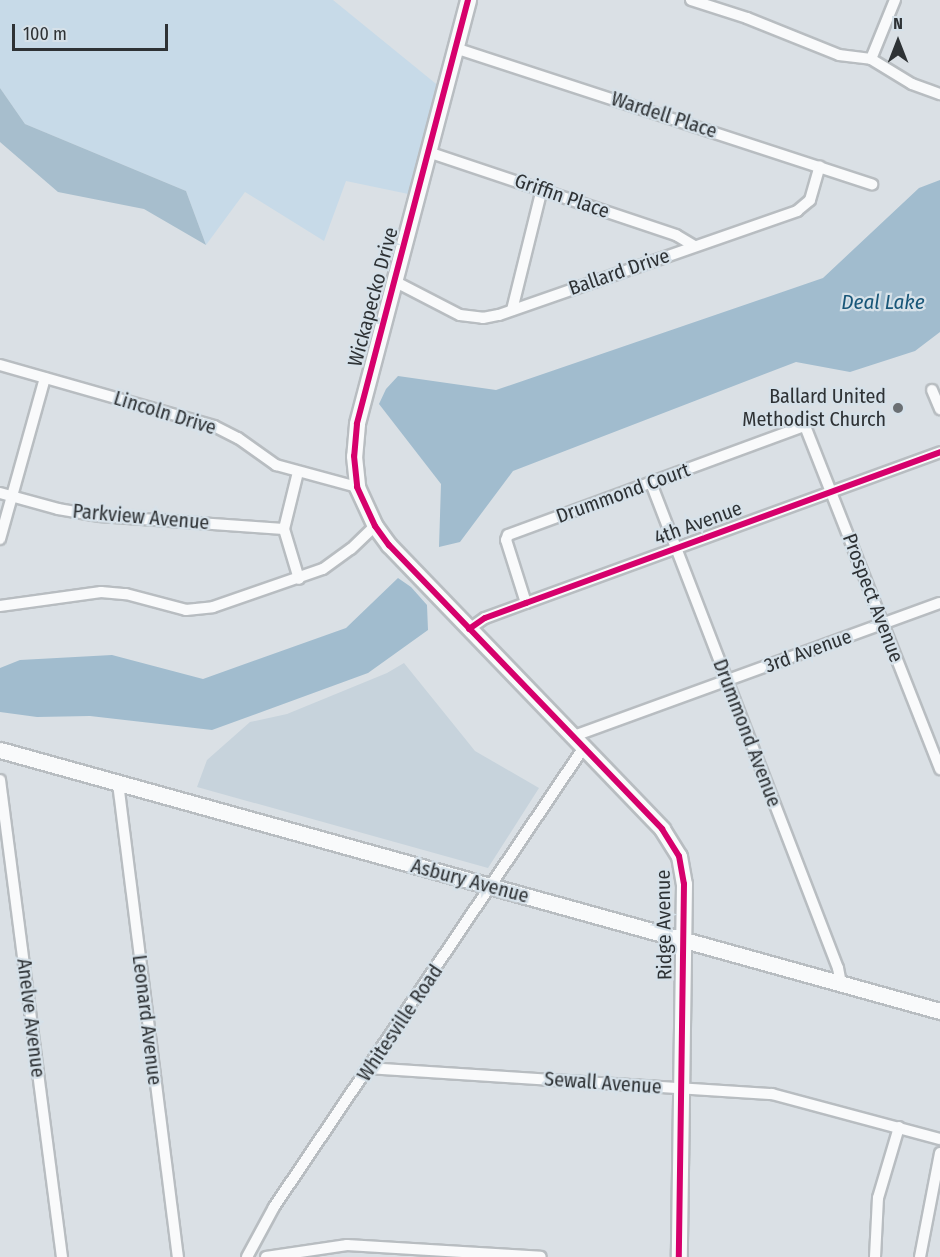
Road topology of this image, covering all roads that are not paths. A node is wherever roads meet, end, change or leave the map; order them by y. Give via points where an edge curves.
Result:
1 (468, 0) edge
2 (691, 0) edge
3 (895, 0) edge
4 (455, 48) junction
5 (871, 59) junction
6 (940, 94) edge
7 (429, 152) junction
8 (820, 166) junction
9 (872, 184) dead end
10 (542, 189) junction
11 (694, 246) junction
12 (394, 281) junction
13 (512, 310) junction
14 (0, 365) edge
15 (45, 378) junction
16 (932, 390) dead end
17 (940, 409) edge
18 (805, 426) joint
19 (940, 452) edge
20 (298, 472) junction
21 (651, 483) junction
22 (357, 487) junction
23 (831, 492) junction
24 (0, 494) edge
25 (12, 497) junction
26 (375, 526) junction
27 (284, 529) junction
28 (0, 539) edge
29 (675, 548) junction
30 (299, 579) junction
31 (427, 585) joint
32 (526, 603) junction
33 (940, 603) edge
34 (0, 606) edge
35 (882, 623) junction
36 (469, 629) junction
37 (727, 680) junction
38 (579, 742) junction
39 (0, 750) edge
40 (940, 769) edge
41 (0, 780) edge
42 (118, 783) junction
43 (491, 887) junction
44 (683, 940) junction
45 (841, 984) junction
46 (940, 1011) edge
47 (368, 1068) junction
48 (681, 1088) junction
49 (899, 1127) junction
50 (940, 1138) edge
51 (940, 1153) edge
52 (523, 1256) edge
53 (62, 1257) edge
54 (178, 1257) edge
55 (247, 1257) edge
56 (266, 1257) edge
57 (541, 1257) edge
58 (679, 1257) edge
59 (874, 1257) edge
60 (920, 1257) edge

1 - 4 street, Wickapecko Drive
2 - 5 street via 839,55
3 - 5 street
4 - 7 street, Wickapecko Drive
4 - 8 street, Wardell Place
5 - 6 street via 912,84
7 - 10 street, Griffin Place
7 - 12 street, Wickapecko Drive
8 - 9 street, Wardell Place
8 - 11 street, Ballard Drive via 810,200 801,209
10 - 11 street, Griffin Place via 676,235
10 - 13 street
11 - 13 street, Ballard Drive
12 - 13 street, Ballard Drive via 469,317 483,318
12 - 22 street, Wickapecko Drive via 357,424
14 - 15 street, Lincoln Drive
15 - 20 street, Lincoln Drive via 214,426 276,465
15 - 25 street
16 - 17 street
18 - 21 street, Drummond Court
18 - 23 street, Prospect Avenue
19 - 23 street, 4th Avenue
20 - 22 street, Lincoln Drive
20 - 27 street
21 - 29 street, Drummond Avenue
21 - 32 street, Drummond Court via 508,535 506,540
22 - 26 street, Wickapecko Drive
23 - 29 street, 4th Avenue
23 - 35 street, Prospect Avenue
24 - 25 street, Parkview Avenue
25 - 27 street, Parkview Avenue via 99,516
25 - 28 street
26 - 30 street via 339,559
26 - 31 street, Wickapecko Drive
27 - 30 street
29 - 32 street, 4th Avenue
29 - 37 street, Drummond Avenue
30 - 34 street via 200,610 101,592
31 - 36 street, Ridge Avenue
32 - 36 street, 4th Avenue via 485,618
33 - 35 street, 3rd Avenue
35 - 37 street, 3rd Avenue
35 - 40 street, Prospect Avenue
36 - 38 street, Ridge Avenue
37 - 38 street, 3rd Avenue
37 - 45 street, Drummond Avenue
38 - 43 street, Whitesville Road via 554,789
38 - 44 street, Ridge Avenue via 662,829 675,848 684,884
39 - 42 street, Asbury Avenue
41 - 53 street, Anelve Avenue
42 - 43 street, Asbury Avenue
42 - 54 street, Leonard Avenue
43 - 44 street, Asbury Avenue
43 - 47 street, Whitesville Road
44 - 45 street, Asbury Avenue
44 - 48 street, Ridge Avenue
45 - 46 street, Asbury Avenue
47 - 48 street, Sewall Avenue
47 - 55 street, Whitesville Road via 274,1207
48 - 49 street, Sewall Avenue via 786,1096
48 - 58 street, Ridge Avenue
49 - 50 street, Sewall Avenue
49 - 59 street via 878,1198
51 - 60 street
52 - 56 street via 347,1245
52 - 57 street

